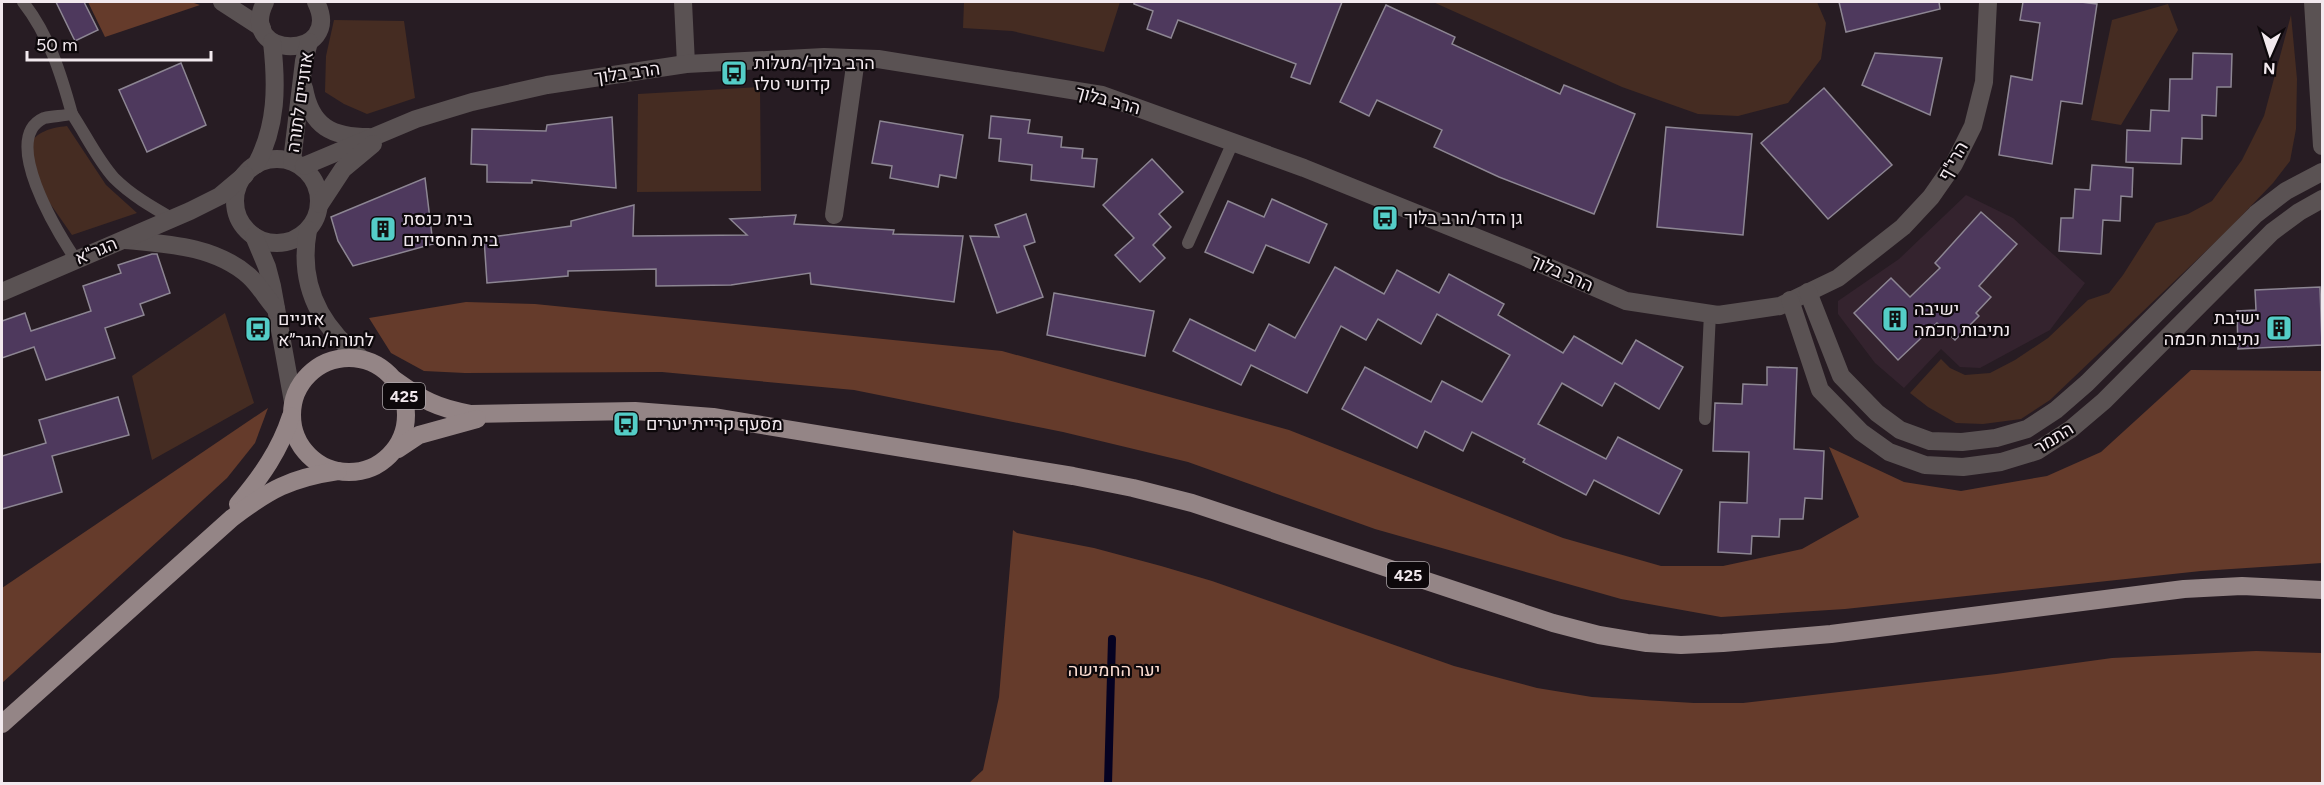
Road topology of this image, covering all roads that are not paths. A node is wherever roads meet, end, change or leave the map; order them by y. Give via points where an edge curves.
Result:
1 (23, 2) edge
2 (222, 2) edge
3 (265, 2) edge
4 (316, 2) edge
5 (683, 2) edge
6 (1988, 2) edge
7 (2313, 2) edge
8 (267, 35) junction
9 (309, 42) junction
10 (856, 59) junction
11 (686, 64) junction
12 (302, 77) junction
13 (72, 114) junction
14 (396, 128) junction
15 (374, 137) junction
16 (1233, 142) junction
17 (2322, 146) edge
18 (298, 164) junction
19 (250, 170) junction
20 (2322, 172) edge
21 (2322, 199) edge
22 (320, 204) junction
23 (190, 211) junction
24 (237, 214) junction
25 (834, 215) dead end
26 (172, 219) junction
27 (308, 230) junction
28 (254, 236) junction
29 (123, 240) junction
30 (1188, 243) dead end
31 (76, 260) junction
32 (2, 292) edge
33 (1808, 292) junction
34 (1790, 300) junction
35 (276, 309) junction
36 (1710, 314) junction
37 (362, 359) junction
38 (395, 380) junction
39 (292, 409) junction
40 (499, 414) junction
41 (1705, 419) dead end
42 (392, 454) junction
43 (338, 471) junction
44 (210, 538) junction
45 (2322, 590) edge
46 (2, 724) edge

1 - 13 lane via 50,44
2 - 8 street
3 - 8 street, אוזניים לתורה via 261,11
4 - 9 street, אוזניים לתורה via 320,27
5 - 11 street
6 - 33 street, הרי"ף via 1984,82 1973,126 1954,164 1903,227 1838,278
7 - 17 street
8 - 9 street via 291,48
8 - 19 street, אוזניים לתורה via 275,72 275,102 265,148
9 - 12 street, אוזניים לתורה
10 - 11 street, הרב בלוך
10 - 16 street, הרב בלוך via 942,68 1102,95
10 - 25 street
11 - 14 street, הרב בלוך via 515,92
12 - 15 street via 307,105 325,129
12 - 18 street, אוזניים לתורה
13 - 26 lane via 114,178 138,199
13 - 31 lane via 44,118 26,129 18,143 17,159 31,194
14 - 15 street, הרב בלוך
14 - 22 street, הרב בלוך via 343,169
15 - 18 street, הרב בלוך
16 - 30 lane
16 - 36 street, הרב בלוך via 1526,256 1626,301
18 - 19 street via 275,159
18 - 22 street via 312,176
19 - 23 street, הגר"א via 220,195
19 - 24 street via 238,185
20 - 33 street, התמר via 2286,191 2256,214 2064,403 2027,429 1996,438 1930,441 1877,414 1841,376
21 - 34 street, התמר via 2272,232 2104,401 2070,429 2037,451 2001,462 1925,465 1889,452 1861,432 1821,390
22 - 27 street
23 - 24 street, הגר"א
23 - 26 street, הגר"א
24 - 28 street
26 - 29 street, הגר"א
27 - 28 street via 294,240 280,243
27 - 37 street via 304,251 310,291 328,327
28 - 35 street via 267,267
29 - 31 street, הגר"א
29 - 35 street via 180,245 222,258 250,276
31 - 32 street, הגר"א
33 - 34 street, הרב בלוך
34 - 36 street, הרב בלוך via 1780,306
35 - 39 street
36 - 41 lane
37 - 38 main road, 425
37 - 39 main road, 425 via 327,362 311,372 300,386
38 - 40 main road, 425 via 431,404 449,410
38 - 42 main road, 425 via 407,410 401,441
39 - 43 main road via 295,434 304,451 319,464
39 - 44 main road, 425 via 286,432 259,480
40 - 42 main road, 425 via 418,435
40 - 45 main road, 425 via 635,411 713,417 1073,476 1192,503 1553,623 1647,643 1723,644 1831,634 2184,589 2242,586
42 - 43 main road, 425 via 376,466 357,472
43 - 44 main road, 425 via 311,475 275,488
44 - 46 main road, 425

